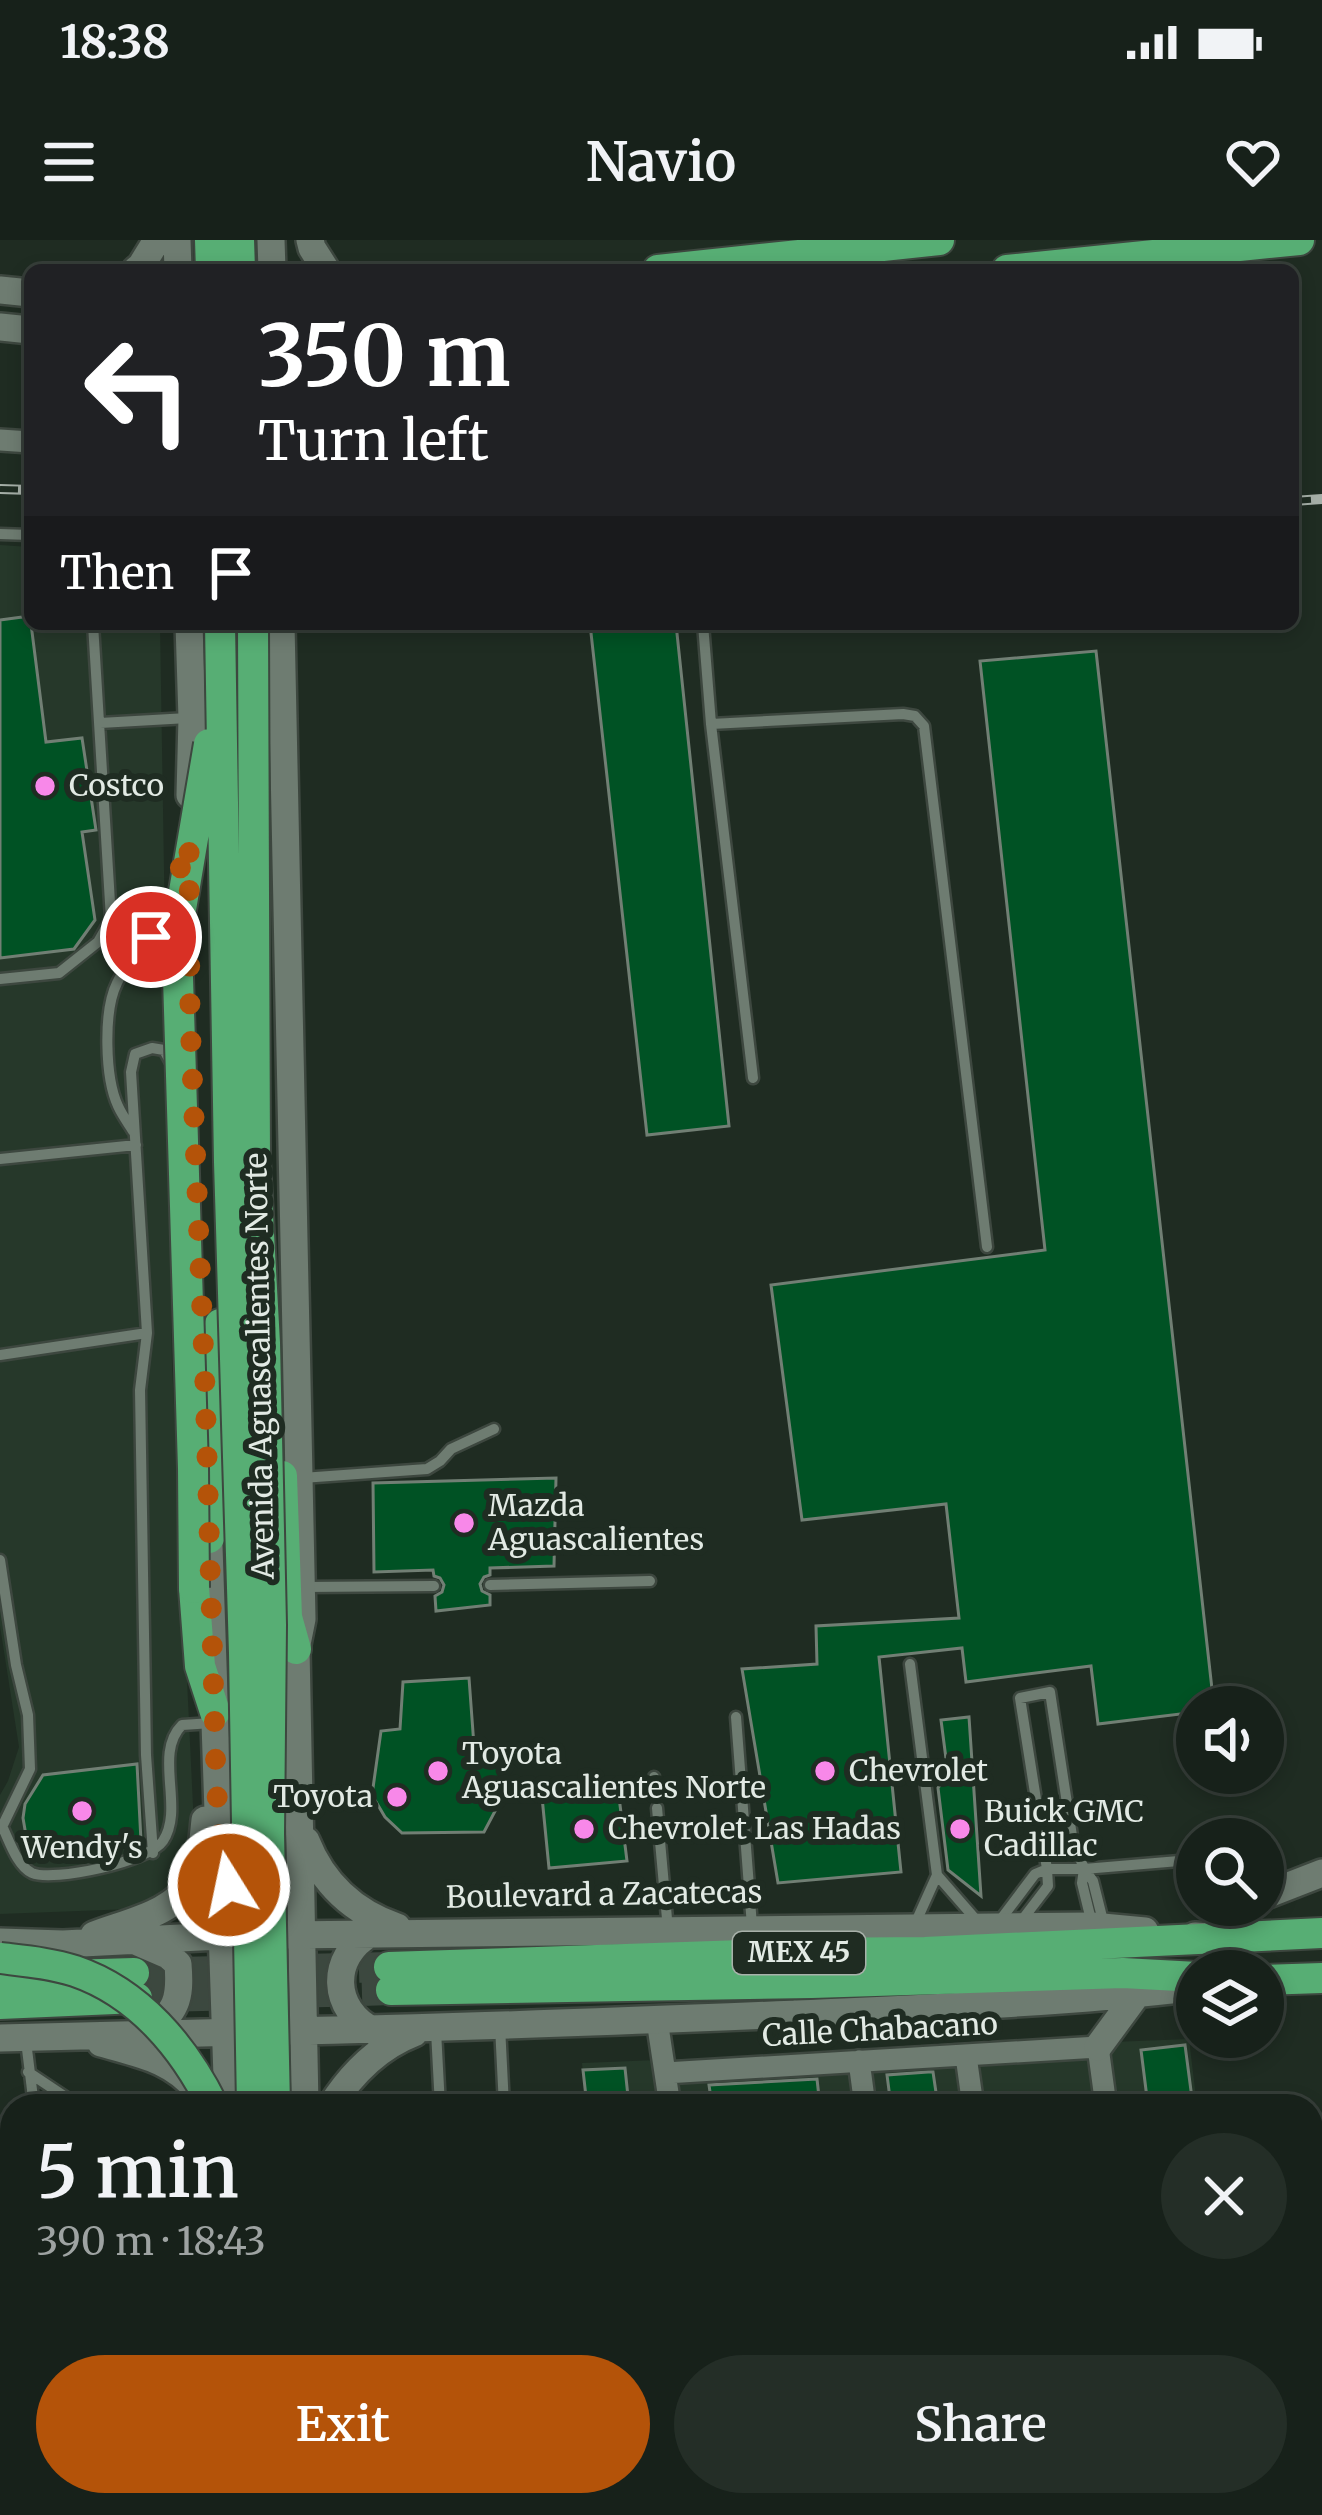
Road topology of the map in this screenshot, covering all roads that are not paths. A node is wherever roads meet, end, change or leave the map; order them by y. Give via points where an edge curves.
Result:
1 (939, 240) edge
2 (1299, 240) edge
3 (714, 264) edge
4 (1065, 264) edge
5 (94, 630) edge
6 (189, 630) edge
7 (220, 630) edge
8 (253, 630) edge
9 (703, 630) edge
10 (278, 633) edge
11 (221, 685) junction
12 (192, 718) junction
13 (100, 723) junction
14 (711, 724) junction
15 (189, 842) junction
16 (0, 979) edge
17 (753, 1078) dead end
18 (193, 1101) junction
19 (133, 1131) junction
20 (136, 1145) junction
21 (0, 1159) edge
22 (242, 1162) junction
23 (987, 1247) dead end
24 (147, 1333) junction
25 (0, 1355) edge
26 (494, 1429) dead end
27 (298, 1478) junction
28 (209, 1538) junction
29 (0, 1560) edge
30 (650, 1581) dead end
31 (434, 1586) dead end
32 (490, 1586) dead end
33 (301, 1587) junction
34 (296, 1649) junction
35 (910, 1664) dead end
36 (216, 1718) junction
37 (736, 1718) dead end
38 (216, 1775) junction
39 (654, 1777) dead end
40 (656, 1791) dead end
41 (657, 1808) dead end
42 (301, 1816) junction
43 (1, 1828) edge
44 (153, 1852) junction
45 (301, 1856) junction
46 (220, 1858) junction
47 (1176, 1861) edge
48 (1047, 1869) junction
49 (1084, 1869) junction
50 (1322, 1873) edge
51 (937, 1875) junction
52 (1284, 1888) edge
53 (1221, 1926) edge
54 (999, 1927) junction
55 (1098, 1927) junction
56 (913, 1928) junction
57 (752, 1929) junction
58 (668, 1930) junction
59 (430, 1932) junction
60 (370, 1933) junction
61 (1322, 1933) edge
62 (302, 1934) junction
63 (222, 1935) junction
64 (1209, 1937) junction
65 (135, 1940) junction
66 (0, 1942) edge
67 (63, 1944) junction
68 (0, 1958) edge
69 (1176, 1976) edge
70 (0, 1977) edge
71 (1322, 1978) edge
72 (1284, 1979) edge
73 (1176, 1989) edge
74 (1137, 1994) junction
75 (0, 2004) edge
76 (657, 2020) junction
77 (500, 2026) junction
78 (430, 2029) junction
79 (304, 2031) junction
80 (374, 2031) junction
81 (225, 2032) junction
82 (149, 2034) junction
83 (80, 2037) junction
84 (13, 2038) edge
85 (1098, 2047) junction
86 (966, 2056) junction
87 (859, 2062) junction
88 (664, 2067) junction
89 (28, 2072) junction
90 (32, 2094) edge
91 (61, 2094) edge
92 (201, 2094) edge
93 (206, 2094) edge
94 (228, 2094) edge
95 (252, 2094) edge
96 (275, 2094) edge
97 (305, 2094) edge
98 (340, 2094) edge
99 (438, 2094) edge
100 (503, 2094) edge
101 (668, 2094) edge
102 (863, 2094) edge
103 (971, 2094) edge
104 (1104, 2094) edge

1 - 3 main road
2 - 4 main road
5 - 13 lane
6 - 12 main road, Avenida Aguascalientes Norte
7 - 11 main road, Avenida Aguascalientes Norte, bridge
8 - 22 main road, Avenida Aguascalientes Norte, bridge
9 - 14 lane
10 - 27 main road, Avenida Aguascalientes Norte
11 - 22 main road, Avenida Aguascalientes Norte, bridge
11 - 36 main road, bridge via 178,945 194,1588 200,1666
12 - 13 lane
12 - 15 main road, Avenida Aguascalientes Norte
13 - 16 lane via 111,919 98,942 59,973
14 - 17 lane
14 - 23 lane via 903,714 924,726
15 - 18 main road, Avenida Aguascalientes Norte
15 - 19 lane via 165,914 117,983 110,1008 116,1103
18 - 19 lane via 164,1050 135,1054
18 - 28 main road, Avenida Aguascalientes Norte
19 - 20 lane
20 - 21 lane
20 - 24 lane
22 - 28 main road, bridge via 219,1233 220,1508
22 - 34 main road via 272,1202 287,1617
22 - 95 main road, Avenida Aguascalientes Norte, bridge
22 - 96 main road, Avenida Aguascalientes Norte, bridge via 266,1367
24 - 25 lane
24 - 44 lane via 140,1390
26 - 27 lane via 427,1469
27 - 33 main road, Avenida Aguascalientes Norte
28 - 36 main road, Avenida Aguascalientes Norte
29 - 43 lane via 30,1769
30 - 32 lane
31 - 33 lane
33 - 34 main road, Avenida Aguascalientes Norte
34 - 42 main road, Avenida Aguascalientes Norte
35 - 51 lane
36 - 38 main road, Avenida Aguascalientes Norte
36 - 44 lane via 182,1724 172,1736 170,1817
37 - 57 lane
38 - 46 main road, Avenida Aguascalientes Norte
38 - 67 main road via 194,1879 183,1892 154,1912
39 - 40 lane
41 - 58 lane
42 - 45 main road, Avenida Aguascalientes Norte
42 - 59 main road via 314,1860 347,1902 378,1921
43 - 44 lane via 23,1868 36,1875
45 - 46 main road via 288,1889 262,1899 229,1885
45 - 62 main road, Avenida Aguascalientes Norte
46 - 63 main road, Avenida Aguascalientes Norte
47 - 49 lane
48 - 49 lane
48 - 49 lane via 1020,1698 1050,1692
48 - 54 lane via 1035,1874
48 - 54 lane via 1048,1886
49 - 55 lane
50 - 52 main road
51 - 54 lane
51 - 56 lane
53 - 64 main road
54 - 55 main road, Boulevard a Zacatecas / MEX 45
54 - 56 main road, Boulevard a Zacatecas / MEX 45
55 - 64 main road, Boulevard a Zacatecas / MEX 45
56 - 57 main road, Boulevard a Zacatecas / MEX 45
57 - 58 main road, Boulevard a Zacatecas / MEX 45
58 - 59 main road, Boulevard a Zacatecas / MEX 45
59 - 60 main road, Boulevard a Zacatecas / MEX 45
60 - 62 main road, Boulevard a Zacatecas / MEX 45
60 - 80 main road via 351,1948 339,1983 354,2017
61 - 64 main road, Boulevard a Zacatecas / MEX 45
62 - 63 main road, Boulevard a Zacatecas / MEX 45
62 - 79 main road, Avenida Aguascalientes Norte
63 - 65 main road, Boulevard a Zacatecas / MEX 45
63 - 81 main road, Avenida Aguascalientes Norte
64 - 69 main road, Boulevard a Zacatecas / MEX 45 via 390,1979
65 - 67 main road, Boulevard a Zacatecas / MEX 45
65 - 82 main road via 178,1964 178,2000
66 - 67 main road, Boulevard a Zacatecas / MEX 45
68 - 93 main road, bridge via 79,1972 133,2001 181,2050
70 - 75 main road via 135,1986
71 - 72 main road
73 - 74 main road, MEX 45
74 - 76 main road, MEX 45
74 - 85 main road
76 - 77 main road, MEX 45
76 - 88 street
77 - 78 main road, MEX 45
77 - 100 lane
78 - 80 main road, MEX 45
78 - 98 main road via 367,2061
78 - 99 lane
79 - 80 main road, MEX 45
79 - 81 main road, MEX 45
79 - 97 main road, Avenida Aguascalientes Norte
81 - 82 main road, MEX 45
81 - 94 main road, Avenida Aguascalientes Norte
82 - 83 main road, MEX 45
83 - 84 main road, MEX 45
83 - 92 main road via 161,2061
84 - 89 lane
85 - 86 street, Calle Chabacano
85 - 104 street
86 - 87 street, Calle Chabacano
86 - 103 street
87 - 88 street, Calle Chabacano
87 - 102 street
88 - 101 street
89 - 90 lane
89 - 91 lane

